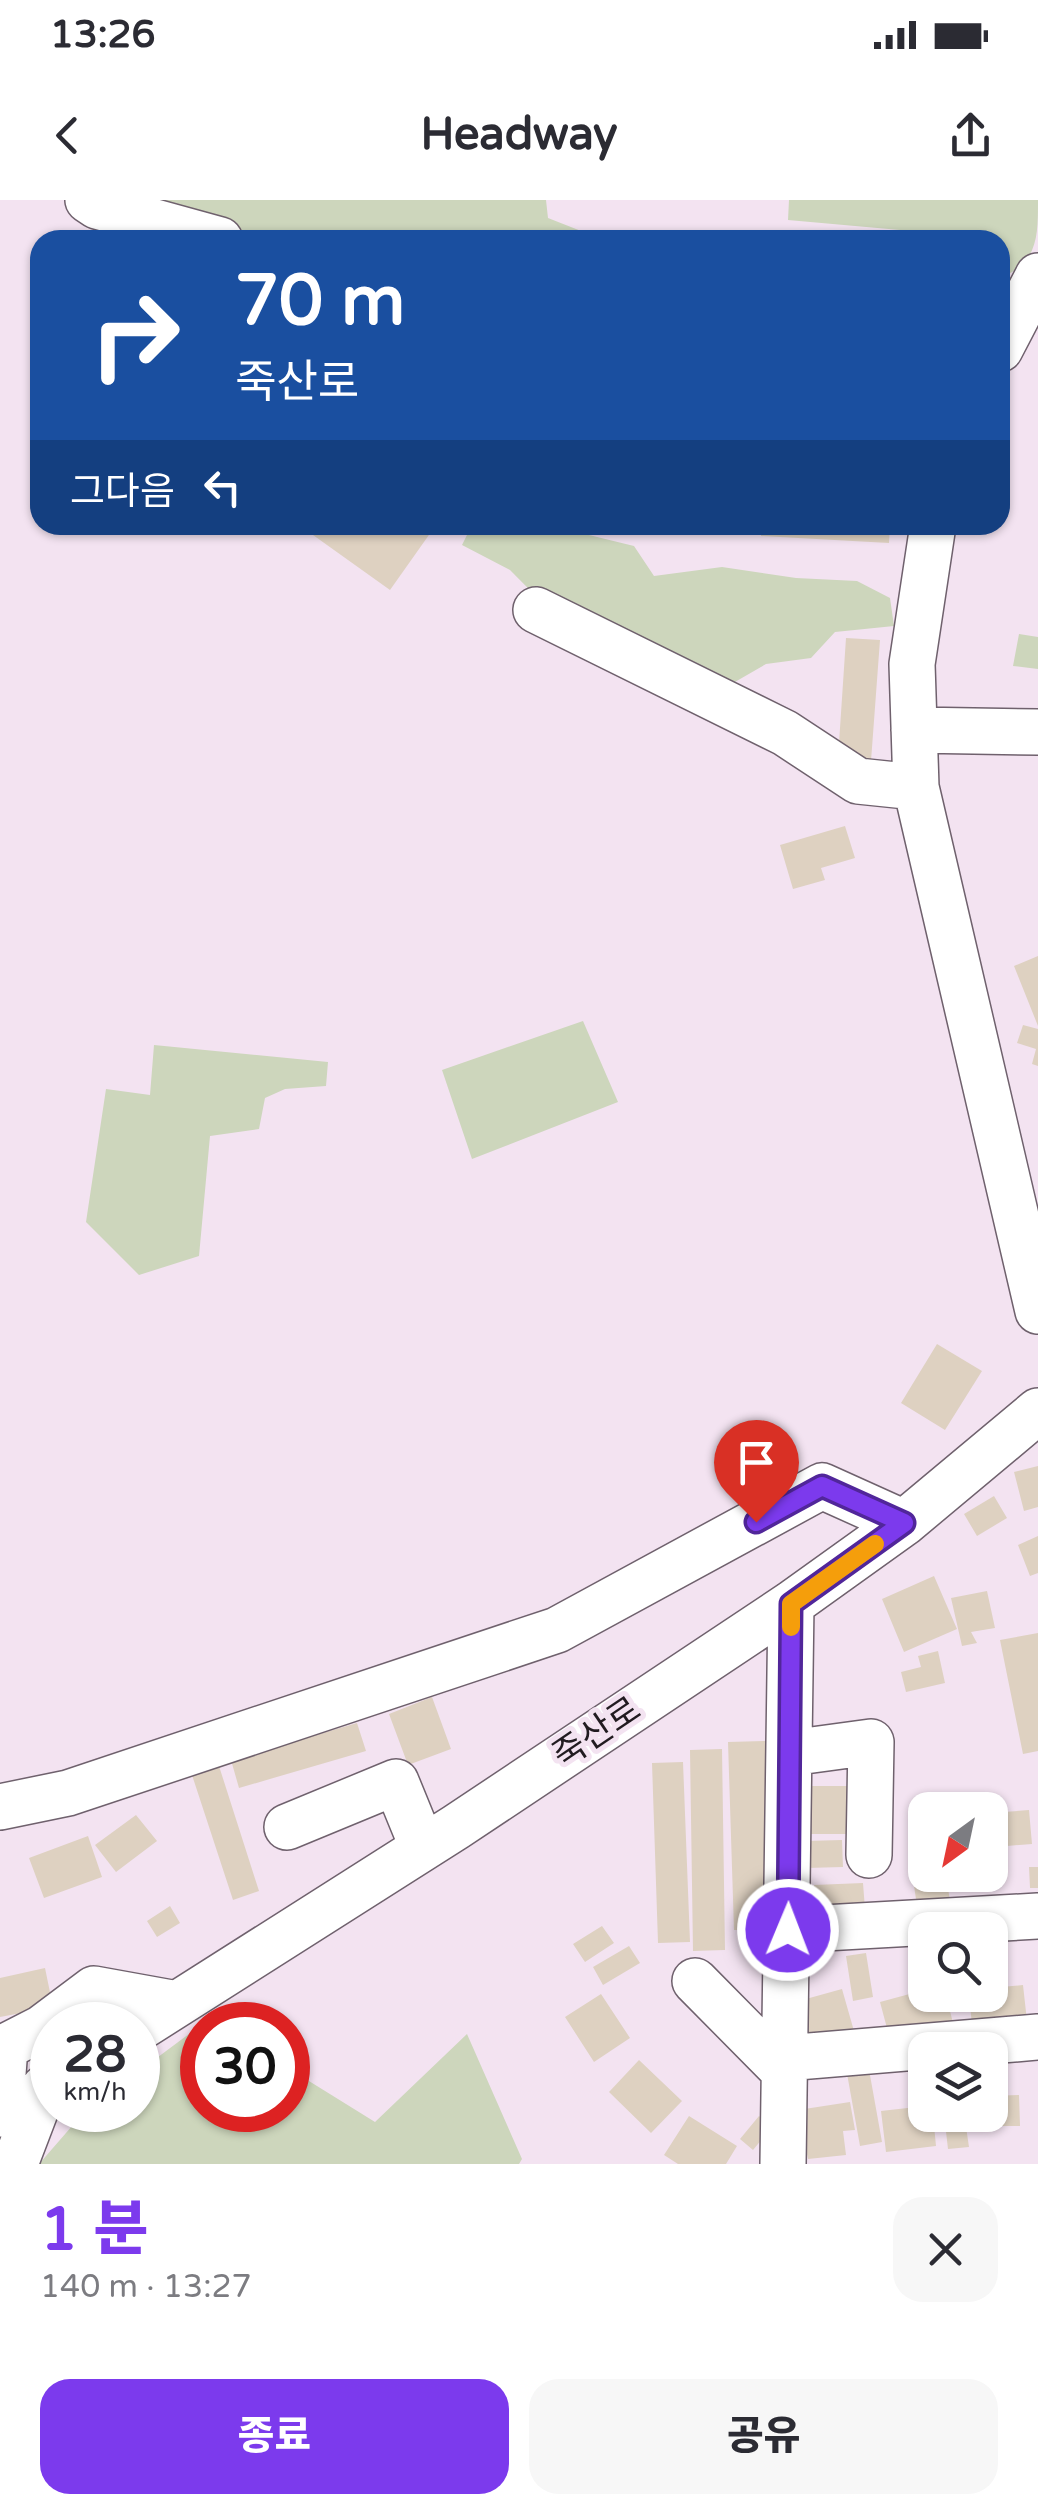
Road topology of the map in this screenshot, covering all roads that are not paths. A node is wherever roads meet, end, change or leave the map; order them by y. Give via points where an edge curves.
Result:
1 (88, 200) edge
2 (184, 230) edge
3 (1038, 276) edge
4 (1010, 330) edge
5 (931, 535) edge
6 (536, 610) dead end
7 (914, 730) junction
8 (1038, 732) edge
9 (916, 787) junction
10 (1038, 1310) edge
11 (1038, 1411) edge
12 (904, 1523) junction
13 (791, 1604) junction
14 (790, 1754) junction
15 (0, 1807) edge
16 (287, 1827) dead end
17 (423, 1848) junction
18 (869, 1856) dead end
19 (1038, 1916) edge
20 (788, 1930) junction
21 (695, 1981) dead end
22 (177, 2004) junction
23 (160, 2014) edge
24 (1038, 2037) edge
25 (785, 2065) junction
26 (30, 2096) edge
27 (0, 2114) edge
28 (30, 2128) edge
29 (15, 2164) edge
30 (782, 2164) edge

1 - 2 street
3 - 4 street
5 - 7 street via 912,664
6 - 9 street via 785,733 858,781
7 - 8 street
7 - 9 street
9 - 10 street
11 - 12 street, 죽산로
12 - 13 street, 죽산로
12 - 15 street via 822,1486 557,1630 68,1793
13 - 14 street
13 - 17 street, 죽산로
14 - 18 street via 871,1742
14 - 20 street
16 - 17 street via 396,1782
17 - 22 street, 죽산로
19 - 20 street
20 - 25 street
21 - 25 street
22 - 23 street, 죽산로
22 - 27 street via 94,1988 4,2047
24 - 25 street
25 - 30 street
26 - 27 street
28 - 29 street

